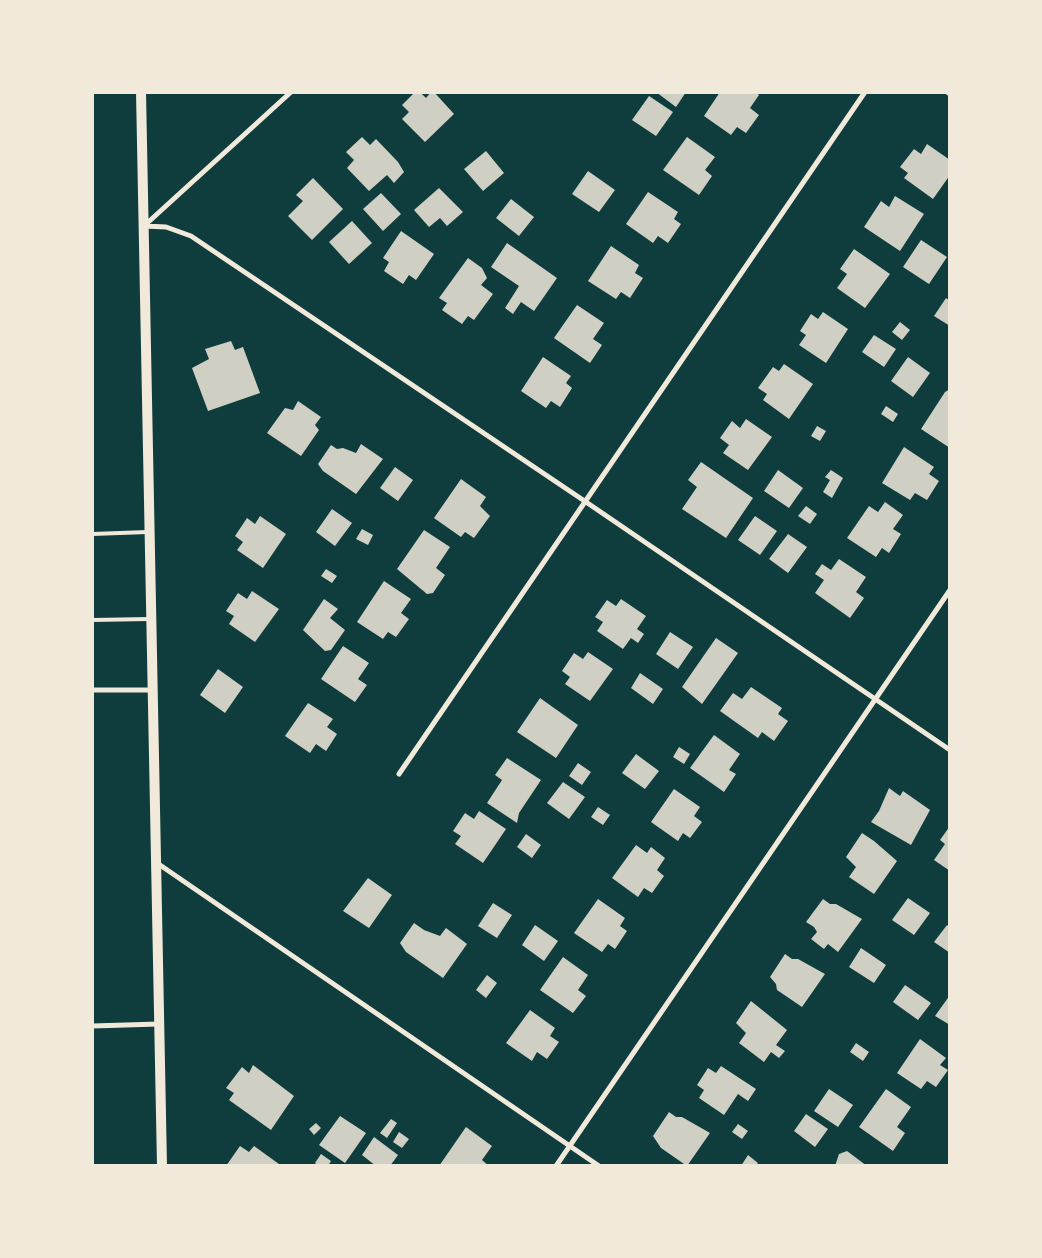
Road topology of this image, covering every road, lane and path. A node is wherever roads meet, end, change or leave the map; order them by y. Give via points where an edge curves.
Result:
1 (141, 92) edge
2 (291, 92) edge
3 (865, 92) edge
4 (144, 226) junction
5 (586, 502) junction
6 (150, 532) junction
7 (92, 534) edge
8 (950, 590) edge
9 (152, 619) junction
10 (92, 620) edge
11 (92, 690) edge
12 (153, 690) junction
13 (875, 699) junction
14 (950, 750) edge
15 (399, 774) dead end
16 (156, 863) junction
17 (159, 1024) junction
18 (92, 1026) edge
19 (570, 1146) junction
20 (162, 1166) edge
21 (556, 1166) edge
22 (599, 1166) edge

1 - 4 main road
2 - 4 street
3 - 5 street
4 - 5 street via 166,227 191,236
4 - 6 main road
5 - 13 street
5 - 15 street
6 - 7 lane
6 - 9 main road
8 - 13 street
9 - 10 lane
9 - 12 main road
11 - 12 street
12 - 16 main road
13 - 14 street
13 - 19 street
16 - 17 main road
16 - 19 street
17 - 18 street
17 - 20 main road
19 - 21 street
19 - 22 street

